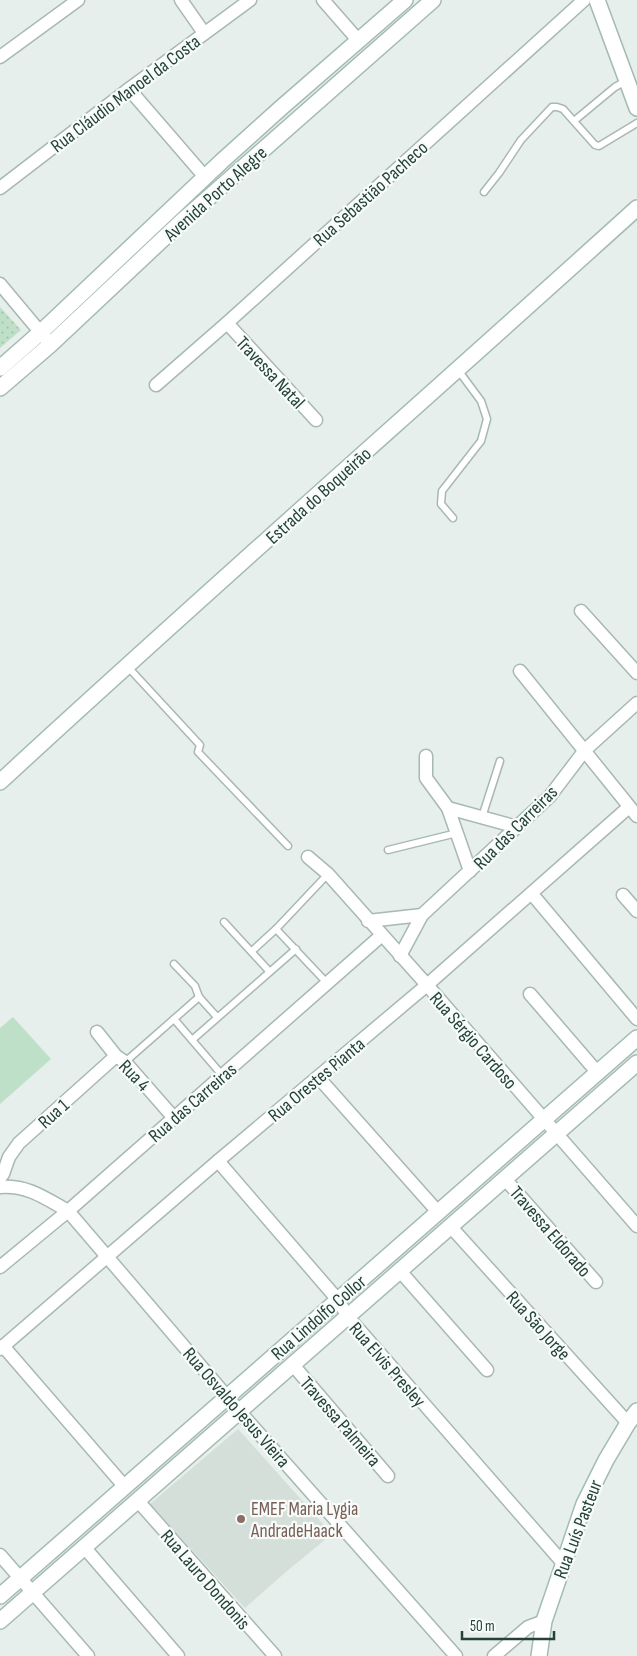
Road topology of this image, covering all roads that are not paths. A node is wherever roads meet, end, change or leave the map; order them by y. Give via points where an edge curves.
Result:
1 (78, 0) edge
2 (181, 0) edge
3 (250, 0) edge
4 (323, 0) edge
5 (433, 0) edge
6 (584, 0) edge
7 (597, 0) edge
8 (403, 2) edge
9 (415, 17) junction
10 (204, 33) junction
11 (358, 40) junction
12 (0, 57) edge
13 (626, 80) junction
14 (129, 89) junction
15 (282, 107) junction
16 (637, 108) edge
17 (297, 120) junction
18 (574, 121) junction
19 (637, 123) edge
20 (206, 176) junction
21 (0, 188) edge
22 (484, 192) dead end
23 (637, 208) edge
24 (170, 209) junction
25 (181, 222) junction
26 (0, 284) edge
27 (227, 323) junction
28 (41, 332) junction
29 (50, 345) junction
30 (0, 368) edge
31 (458, 370) junction
32 (156, 385) dead end
33 (0, 388) edge
34 (316, 420) dead end
35 (453, 518) dead end
36 (580, 611) dead end
37 (126, 665) junction
38 (520, 671) dead end
39 (637, 673) edge
40 (637, 703) edge
41 (585, 750) junction
42 (426, 756) dead end
43 (500, 761) dead end
44 (0, 782) edge
45 (448, 808) junction
46 (633, 811) edge
47 (482, 817) junction
48 (517, 827) junction
49 (457, 833) junction
50 (288, 846) dead end
51 (388, 850) dead end
52 (308, 857) dead end
53 (470, 871) junction
54 (328, 874) junction
55 (532, 894) junction
56 (623, 895) dead end
57 (637, 911) edge
58 (422, 915) junction
59 (368, 921) junction
60 (224, 922) dead end
61 (276, 930) junction
62 (382, 935) junction
63 (296, 949) junction
64 (252, 951) junction
65 (400, 956) junction
66 (174, 964) dead end
67 (269, 971) junction
68 (327, 983) junction
69 (427, 985) junction
70 (530, 994) dead end
71 (199, 997) junction
72 (217, 1017) junction
73 (174, 1019) junction
74 (637, 1019) edge
75 (97, 1032) dead end
76 (637, 1038) edge
77 (192, 1040) junction
78 (120, 1059) junction
79 (637, 1063) edge
80 (597, 1072) junction
81 (222, 1075) junction
82 (318, 1077) junction
83 (174, 1118) junction
84 (544, 1119) junction
85 (557, 1134) junction
86 (218, 1161) junction
87 (0, 1178) edge
88 (505, 1179) junction
89 (0, 1187) edge
90 (68, 1211) junction
91 (438, 1212) junction
92 (636, 1223) edge
93 (451, 1227) junction
94 (108, 1257) junction
95 (0, 1267) edge
96 (400, 1271) junction
97 (596, 1282) dead end
98 (338, 1300) junction
99 (348, 1317) junction
100 (2, 1348) edge
101 (293, 1365) junction
102 (488, 1370) dead end
103 (228, 1397) junction
104 (240, 1412) junction
105 (632, 1417) edge
106 (388, 1476) dead end
107 (125, 1486) junction
108 (138, 1501) junction
109 (84, 1547) junction
110 (0, 1555) edge
111 (563, 1563) junction
112 (20, 1578) junction
113 (33, 1592) junction
114 (0, 1596) edge
115 (0, 1621) edge
116 (544, 1621) junction
117 (88, 1656) edge
118 (178, 1656) edge
119 (275, 1656) edge
120 (456, 1656) edge
121 (494, 1656) edge
122 (539, 1656) edge

1 - 12 street
2 - 10 street
3 - 10 street, Rua Cláudio Manoel da Costa
4 - 11 street
5 - 9 street, Avenida Porto Alegre
6 - 27 street, Rua Sebastião Pacheco
7 - 13 street
8 - 9 street
8 - 11 street, Avenida Porto Alegre
9 - 17 street, Avenida Porto Alegre
10 - 14 street, Rua Cláudio Manoel da Costa
11 - 15 street, Avenida Porto Alegre
13 - 16 street
13 - 18 lane
14 - 20 street
14 - 21 street, Rua Cláudio Manoel da Costa
15 - 17 street
15 - 20 street, Avenida Porto Alegre
17 - 25 street, Avenida Porto Alegre
18 - 19 lane via 599,146
18 - 22 lane via 563,109 552,108 521,140
20 - 24 street, Avenida Porto Alegre
23 - 31 street, Estrada do Boqueirão
24 - 25 street
24 - 28 street, Avenida Porto Alegre
25 - 29 street, Avenida Porto Alegre
26 - 28 street
27 - 32 street, Rua Sebastião Pacheco
27 - 34 street, Travessa Natal
28 - 29 street
28 - 30 street, Avenida Porto Alegre
29 - 33 street, Avenida Porto Alegre
31 - 35 lane via 481,402 487,419 481,440 442,491 441,504
31 - 37 street, Estrada do Boqueirão
36 - 39 street
37 - 44 street, Estrada do Boqueirão
37 - 50 lane via 200,745 198,752
38 - 41 street
40 - 41 street, Rua das Carreiras
41 - 46 street
41 - 48 street, Rua das Carreiras via 550,796
42 - 45 street via 426,778
43 - 47 lane
45 - 47 street
45 - 49 street
46 - 55 street, Rua Orestes Pianta
47 - 48 street
48 - 53 street, Rua das Carreiras
49 - 51 lane
49 - 53 street
52 - 54 street, Rua Sérgio Cardoso
53 - 58 street, Rua das Carreiras
54 - 59 street, Rua Sérgio Cardoso
54 - 61 lane
55 - 69 street, Rua Orestes Pianta
55 - 74 street
56 - 57 street
58 - 59 street
58 - 65 street, Rua das Carreiras
59 - 62 street, Rua Sérgio Cardoso
60 - 64 lane
61 - 63 lane
61 - 64 lane
62 - 65 street, Rua Sérgio Cardoso
62 - 68 street, Rua das Carreiras
63 - 67 lane
63 - 68 lane
64 - 67 lane
65 - 69 street, Rua Sérgio Cardoso
66 - 71 lane via 195,986
67 - 72 lane
68 - 81 street, Rua das Carreiras
69 - 82 street, Rua Orestes Pianta
69 - 84 street, Rua Sérgio Cardoso
70 - 80 street
71 - 72 lane
71 - 73 lane
72 - 77 lane
73 - 77 lane
73 - 78 lane
75 - 78 street, Rua 4
76 - 80 street, Rua Lindolfo Collor
77 - 81 lane
78 - 83 street, Rua 4
78 - 87 street, Rua 1 via 19,1143
79 - 85 street, Rua Lindolfo Collor
80 - 84 street, Rua Lindolfo Collor
81 - 83 street, Rua das Carreiras
82 - 86 street, Rua Orestes Pianta
82 - 91 street
83 - 90 street, Rua das Carreiras
84 - 85 street, Rua Sérgio Cardoso
84 - 91 street, Rua Lindolfo Collor
85 - 88 street, Rua Lindolfo Collor
85 - 92 street, Rua Sérgio Cardoso
86 - 94 street, Rua Orestes Pianta
86 - 98 street, Rua Elvis Presley
88 - 93 street, Rua Lindolfo Collor
88 - 97 street, Travessa Eldorado
89 - 90 street, Rua Osvaldo Jesus Vieira via 36,1192
90 - 94 street, Rua Osvaldo Jesus Vieira
90 - 95 street, Rua das Carreiras
91 - 98 street, Rua Lindolfo Collor
93 - 96 street, Rua Lindolfo Collor
93 - 105 street, Rua São Jorge
94 - 100 street, Rua Orestes Pianta
94 - 103 street, Rua Osvaldo Jesus Vieira
96 - 99 street, Rua Lindolfo Collor
96 - 102 street
98 - 99 street, Rua Elvis Presley
98 - 103 street, Rua Lindolfo Collor
99 - 101 street, Rua Lindolfo Collor
99 - 111 street, Rua Elvis Presley
100 - 107 street
101 - 104 street, Rua Lindolfo Collor
101 - 106 street, Travessa Palmeira
103 - 104 street, Rua Osvaldo Jesus Vieira
103 - 107 street, Rua Lindolfo Collor
104 - 108 street, Rua Lindolfo Collor
104 - 120 street, Rua Osvaldo Jesus Vieira
105 - 111 street, Rua Luís Pasteur via 584,1504
107 - 112 street, Rua Lindolfo Collor
108 - 109 street, Rua Lindolfo Collor
108 - 119 street, Rua Lauro Dondonis
109 - 113 street, Rua Lindolfo Collor
109 - 118 street
110 - 112 street
111 - 116 street, Rua Luís Pasteur
112 - 113 street
112 - 114 street, Rua Lindolfo Collor
113 - 115 street, Rua Lindolfo Collor
113 - 117 street
116 - 121 street via 528,1627
116 - 122 street, Rua Luís Pasteur

